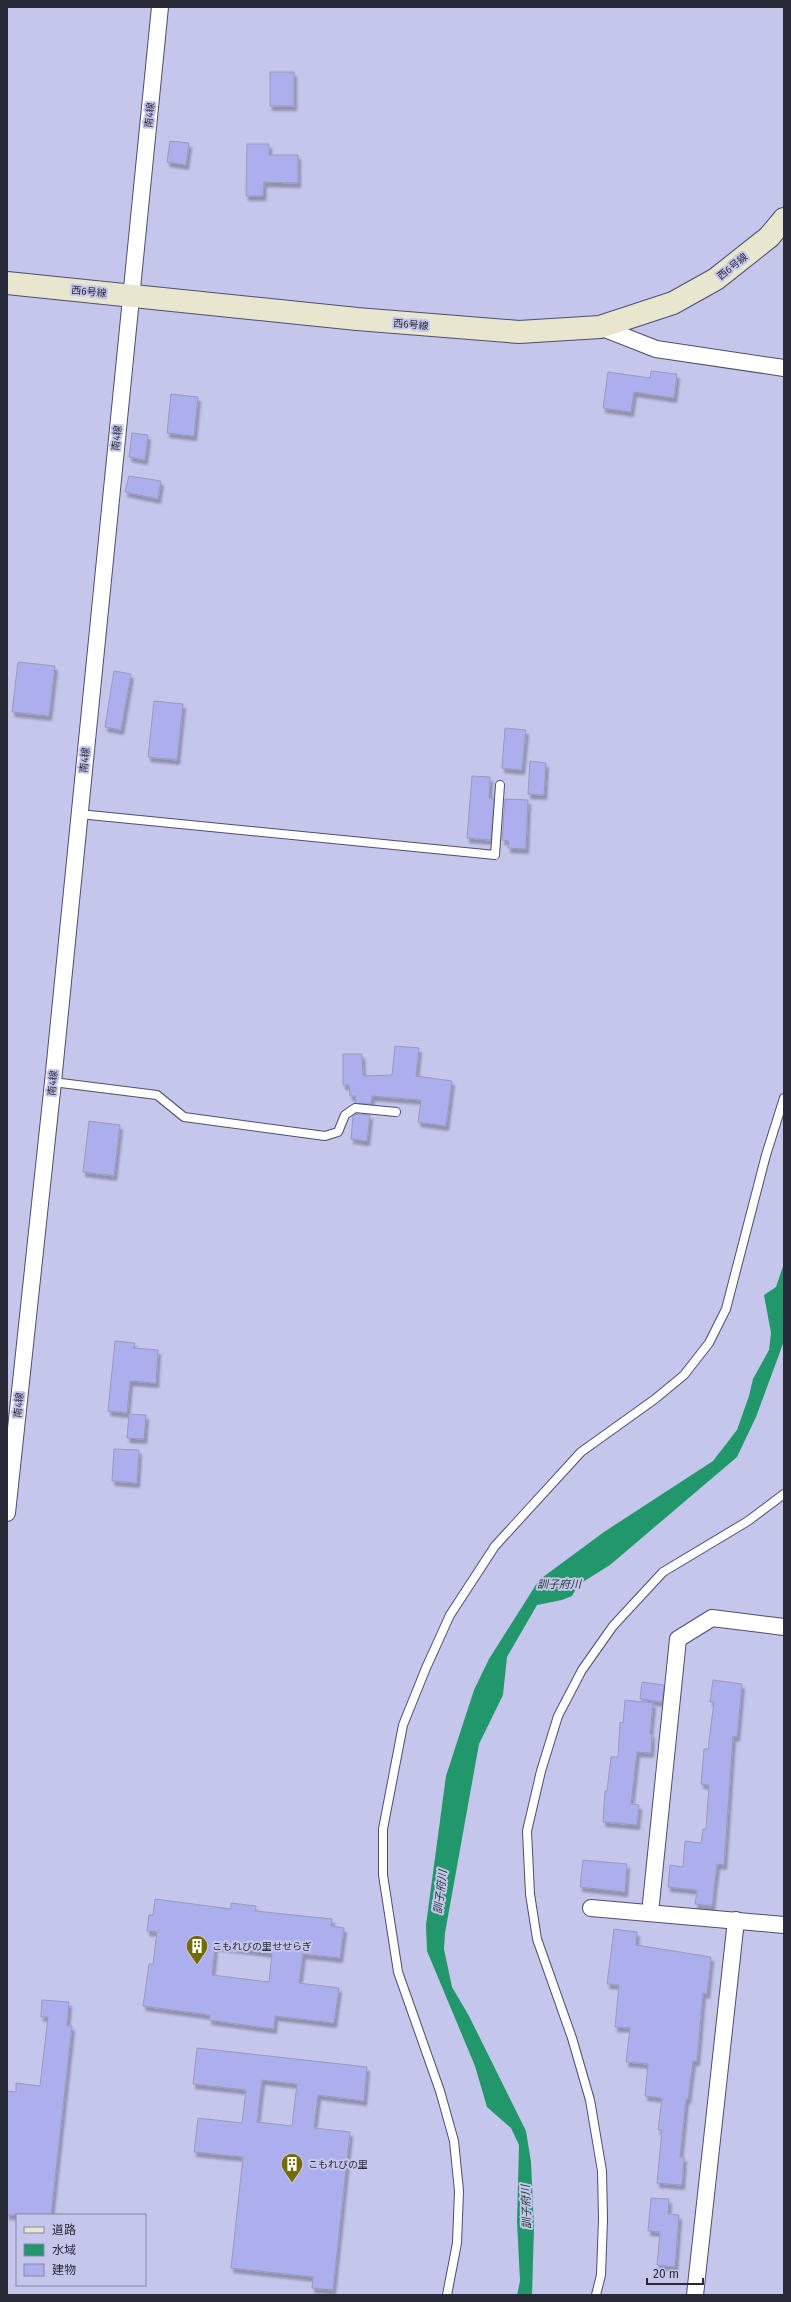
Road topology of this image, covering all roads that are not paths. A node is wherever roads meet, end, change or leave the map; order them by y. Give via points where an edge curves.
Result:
1 (160, 7) edge
2 (784, 219) edge
3 (7, 283) edge
4 (130, 295) junction
5 (600, 327) junction
6 (784, 368) edge
7 (500, 785) dead end
8 (79, 814) junction
9 (52, 1082) junction
10 (784, 1098) edge
11 (396, 1112) dead end
12 (784, 1494) edge
13 (7, 1513) edge
14 (784, 1627) edge
15 (591, 1908) dead end
16 (650, 1913) junction
17 (736, 1920) junction
18 (784, 1925) edge
19 (447, 2295) edge
20 (596, 2295) edge
21 (695, 2295) edge

1 - 4 street, 南4線
2 - 5 street, 西6号線 via 769,237 716,280 673,303
3 - 4 street, 西6号線
4 - 5 street, 西6号線 via 357,319 519,332
4 - 8 street, 南4線
5 - 6 street via 656,348
7 - 8 lane via 495,856
8 - 9 street, 南4線
9 - 11 lane via 157,1095 184,1118 325,1136 338,1132 345,1115 354,1108
9 - 13 street, 南4線
10 - 19 lane via 766,1155 726,1309 709,1343 684,1376 581,1452 495,1546 450,1615 403,1725 383,1829 382,1875 398,1972 440,2091 454,2141 458,2191 457,2243
12 - 20 lane via 748,1521 663,1572 613,1626 582,1670 558,1716 541,1771 527,1831 530,1894 537,1939 572,2038 590,2100 602,2171 601,2275
14 - 16 street via 712,1618 678,1639
15 - 16 street
16 - 17 street
17 - 18 street
17 - 21 street

